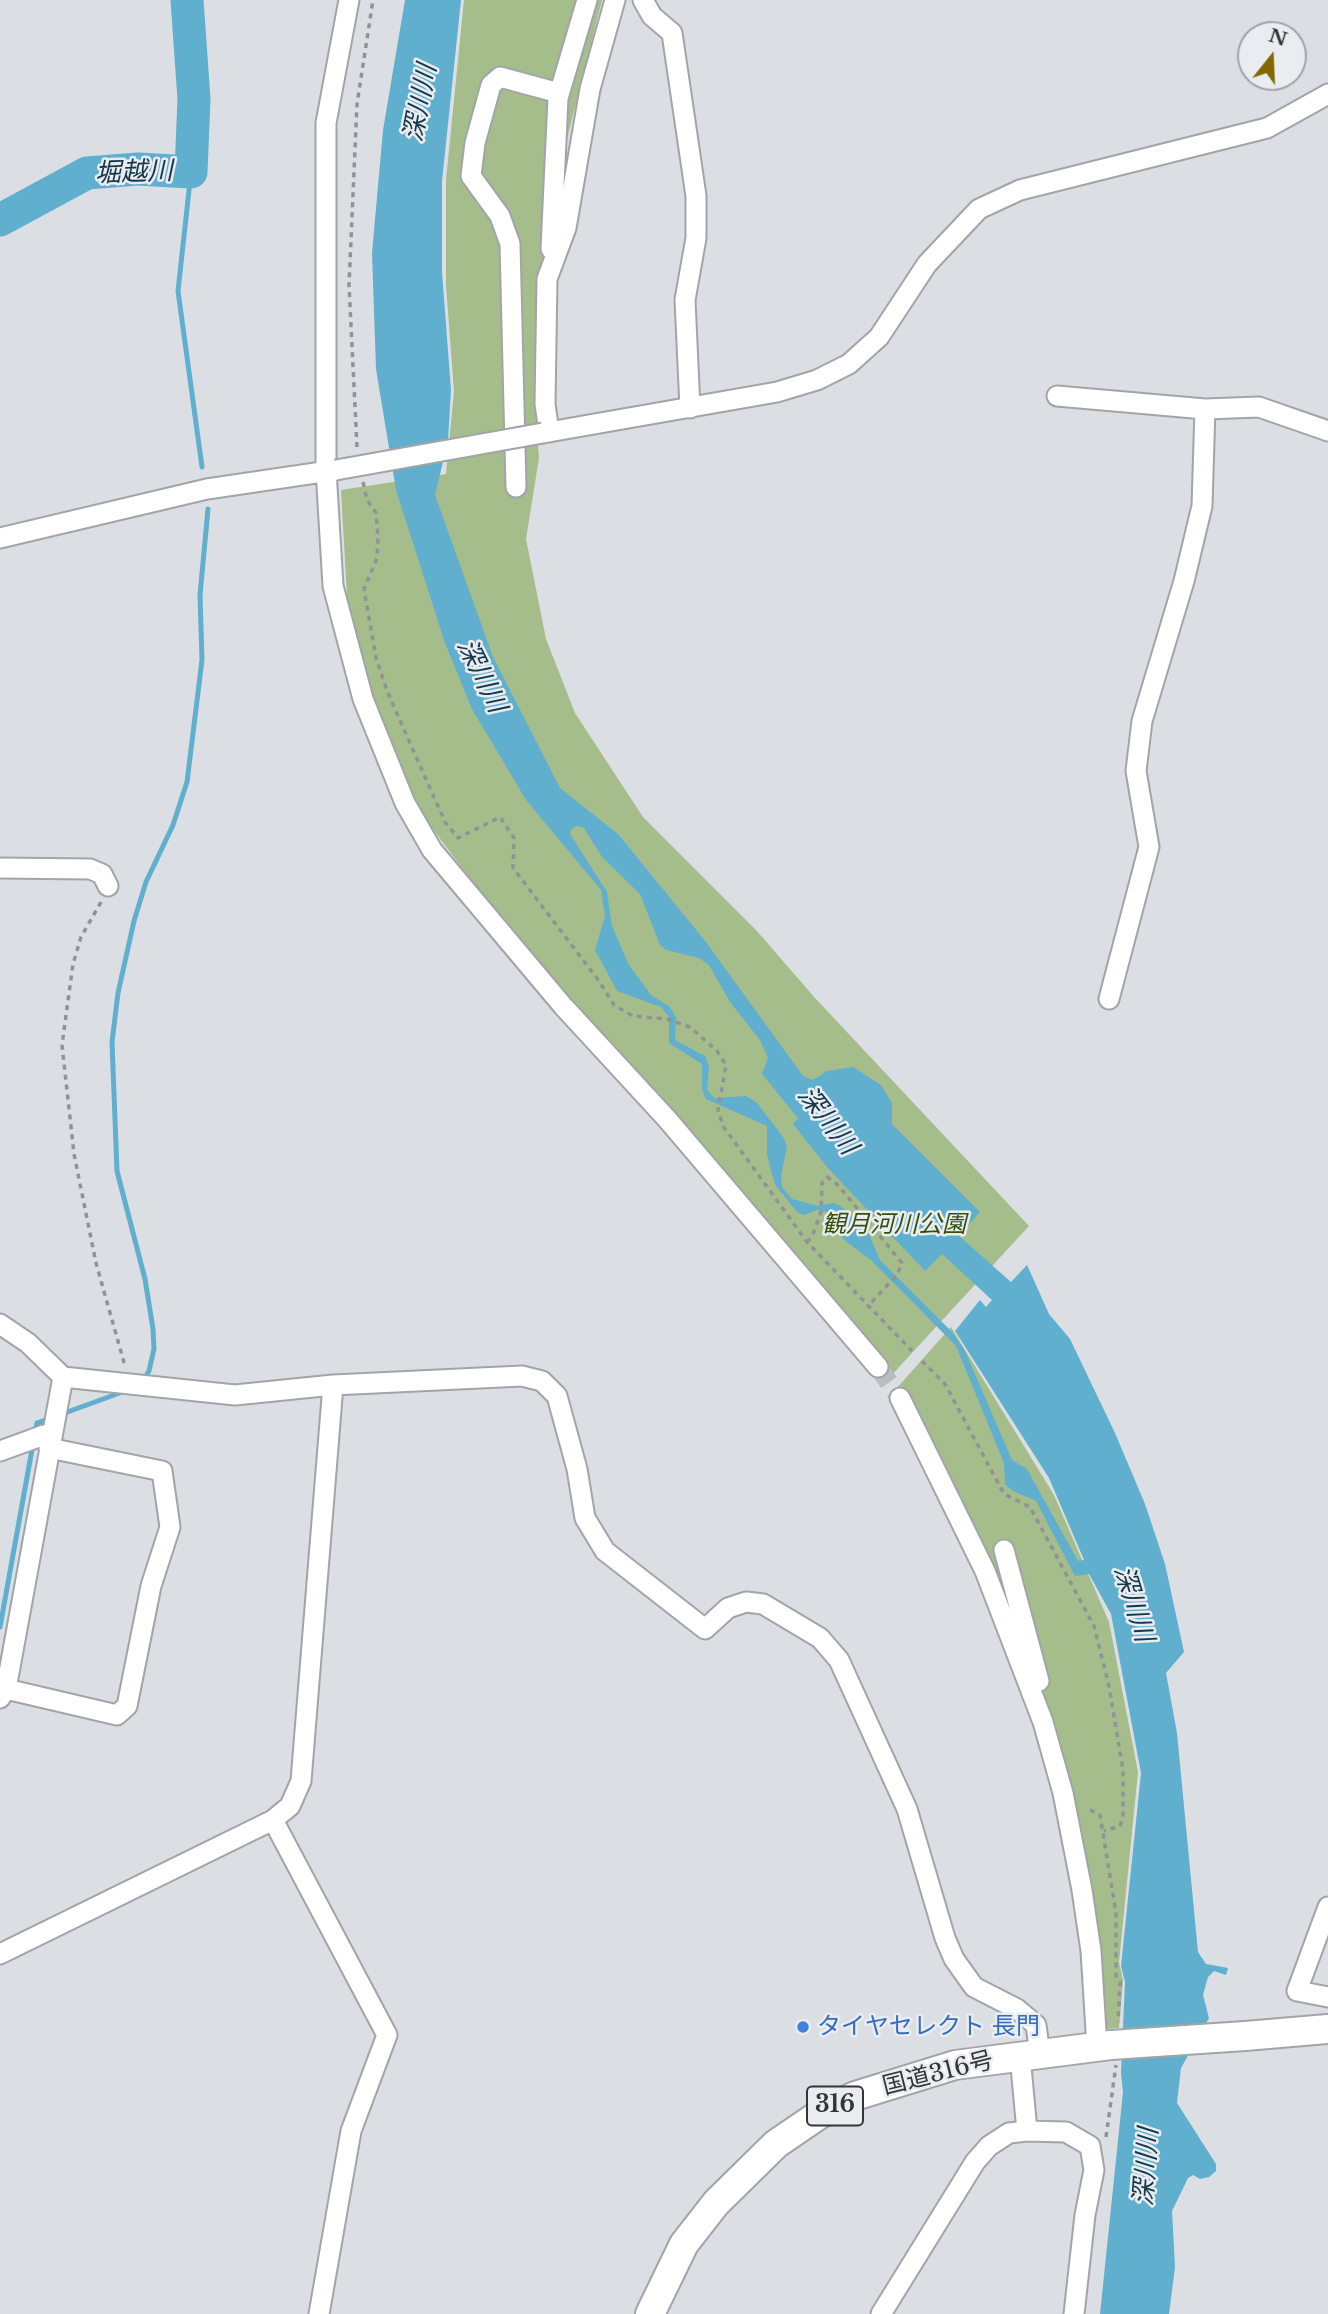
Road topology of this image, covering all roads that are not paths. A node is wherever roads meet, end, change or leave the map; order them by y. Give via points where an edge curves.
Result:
1 (349, 0) edge
2 (587, 0) edge
3 (615, 0) edge
4 (643, 0) edge
5 (559, 93) junction
6 (1328, 94) edge
7 (550, 271) junction
8 (1057, 396) dead end
9 (690, 408) junction
10 (1205, 409) junction
11 (1328, 431) edge
12 (546, 432) junction
13 (331, 470) junction
14 (516, 487) dead end
15 (0, 538) edge
16 (0, 867) edge
17 (108, 886) road end
18 (1109, 999) dead end
19 (0, 1324) edge
20 (877, 1367) tunnel mouth
21 (63, 1377) junction
22 (333, 1385) junction
23 (900, 1398) tunnel mouth
24 (50, 1443) junction
25 (0, 1451) edge
26 (1004, 1550) dead end
27 (3, 1694) edge
28 (1036, 1703) junction
29 (273, 1819) junction
30 (1328, 1907) edge
31 (0, 1954) edge
32 (1328, 1997) edge
33 (1328, 2029) edge
34 (1104, 2046) junction
35 (1030, 2055) junction
36 (1027, 2131) junction
37 (319, 2314) edge
38 (650, 2314) edge
39 (881, 2314) edge
40 (1074, 2314) edge

1 - 13 street via 326,123
2 - 5 street
3 - 7 street via 590,89 566,228
4 - 9 street via 652,16 672,33 696,196 685,300
5 - 7 street
5 - 14 street via 500,77 491,85 471,176 500,216 510,244
6 - 9 street via 1267,128 1020,190 979,209 927,264 879,337 849,365 777,393
7 - 12 street via 544,337
8 - 10 street
9 - 12 street
10 - 11 street via 1259,407
10 - 18 street via 1202,506 1142,721 1136,771 1149,847
12 - 13 street, bridge
13 - 15 street via 207,489
13 - 20 street via 333,586 363,699 405,803 432,849 562,1006 667,1119
16 - 17 street via 90,869 102,874
19 - 21 street
21 - 22 street via 235,1395
21 - 24 street
22 - 29 street via 301,1781 290,1805
22 - 35 street via 523,1376 542,1381 557,1396 585,1518 605,1551 705,1629 728,1608 746,1602 763,1604 820,1639 839,1660 907,1809 954,1959 974,1987 1017,2009 1036,2025
23 - 28 street via 985,1571
24 - 25 street via 44,1435
24 - 27 street
24 - 27 street via 162,1471 170,1527 151,1587 127,1706 117,1715
26 - 28 street via 1040,1684
28 - 34 street via 1063,1793
29 - 31 street
29 - 37 street via 387,2035 351,2131
30 - 32 street via 1297,1991
33 - 34 highway, 国道316号 / 316, bridge
34 - 35 highway, 国道316号 / 316
35 - 36 street
35 - 38 highway, 国道316号 / 316 via 955,2065 867,2092 820,2114 776,2144 716,2203 684,2244
36 - 39 street via 1009,2133 975,2162
36 - 40 street via 1066,2132 1090,2146 1094,2170 1084,2215

